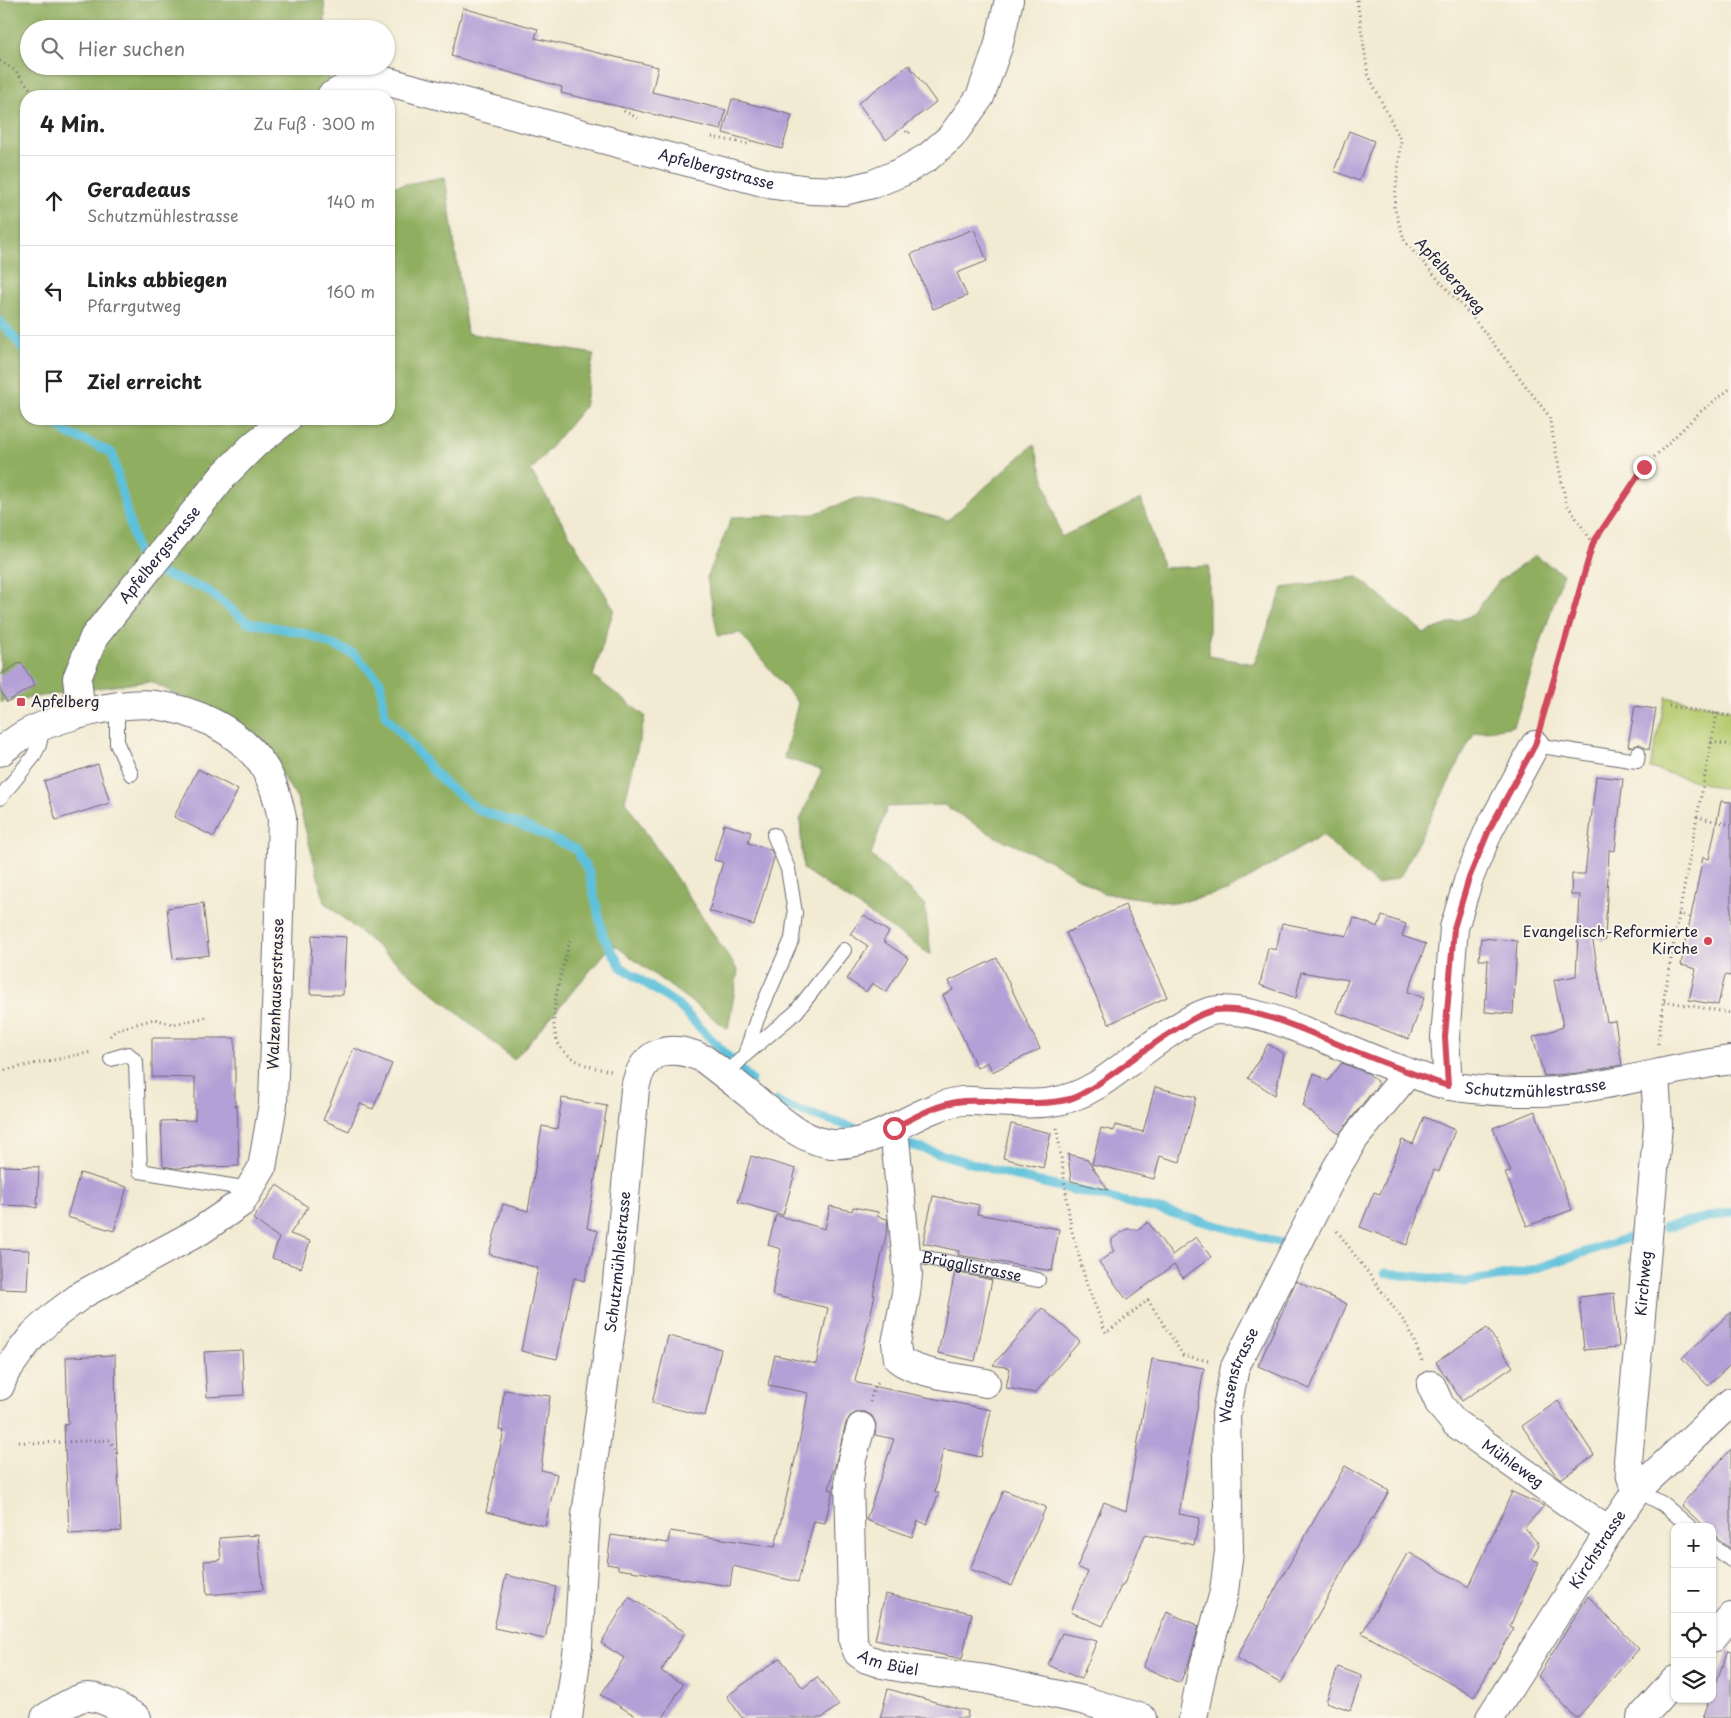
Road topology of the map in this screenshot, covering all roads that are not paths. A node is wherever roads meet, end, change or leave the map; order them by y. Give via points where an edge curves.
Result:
1 (1009, 0) edge
2 (341, 90) edge
3 (279, 425) edge
4 (117, 707) junction
5 (81, 714) junction
6 (43, 726) junction
7 (1535, 745) joint
8 (0, 752) edge
9 (1638, 753) dead end
10 (131, 774) dead end
11 (0, 798) edge
12 (774, 835) dead end
13 (844, 950) dead end
14 (745, 1054) junction
15 (111, 1059) dead end
16 (1731, 1060) edge
17 (1408, 1072) junction
18 (727, 1073) junction
19 (1655, 1074) junction
20 (1448, 1086) junction
21 (895, 1139) junction
22 (249, 1190) junction
23 (907, 1254) junction
24 (1038, 1280) dead end
25 (2, 1377) edge
26 (986, 1383) dead end
27 (1431, 1384) road end
28 (1731, 1402) edge
29 (861, 1427) road end
30 (1638, 1490) junction
31 (1685, 1523) edge
32 (1609, 1532) junction
33 (1716, 1548) edge
34 (1731, 1560) edge
35 (1731, 1617) edge
36 (1716, 1634) edge
37 (1671, 1684) edge
38 (45, 1718) edge
39 (137, 1718) edge
40 (568, 1718) edge
41 (1142, 1718) edge
42 (1193, 1718) edge
43 (1490, 1718) edge
44 (1640, 1718) edge

1 - 2 street, Apfelbergstrasse via 998,47 980,97 951,138 902,172 844,191 774,185 385,81 357,81
3 - 5 street, Apfelbergstrasse via 224,475 94,637 77,678
4 - 5 street, Walzenhauserstrasse
4 - 10 lane via 117,744
4 - 22 street, Walzenhauserstrasse via 153,705 179,710 220,727 252,751 272,782 278,800 282,818 273,1104 262,1168
5 - 6 street, Walzenhauserstrasse
6 - 8 street, Walzenhauserstrasse
6 - 11 lane via 33,757
7 - 9 lane via 1638,760
7 - 20 street via 1489,830 1469,878 1454,928 1445,1037
12 - 14 lane via 788,869 795,913 792,939
13 - 14 lane via 796,1012
14 - 18 lane
15 - 22 lane via 128,1054 136,1062 140,1171
16 - 19 street, Schutzmühlestrasse
17 - 20 street, Schutzmühlestrasse
17 - 21 street, Schutzmühlestrasse via 1279,1020 1215,1010 1175,1029 1096,1086 1073,1098 1054,1103 964,1101 948,1104 922,1112
17 - 42 street, Wasenstrasse via 1354,1139 1317,1204 1236,1367 1226,1413 1229,1551 1225,1584
18 - 21 street via 793,1129 811,1139 828,1144
18 - 40 street, Schutzmühlestrasse via 691,1052 676,1050 663,1051 652,1057 638,1074 616,1293 586,1515 578,1648
19 - 20 street, Schutzmühlestrasse via 1567,1090
19 - 30 street, Kirchweg via 1658,1124 1628,1461
21 - 23 street, Brügglistrasse
22 - 25 street, Walzenhauserstrasse via 241,1203 200,1231 83,1294 55,1315 34,1334
23 - 24 lane, Brügglistrasse
23 - 26 street, Brügglistrasse via 906,1293 896,1343 898,1359 916,1369
27 - 32 street, Mühleweg via 1440,1405 1455,1423
28 - 30 street, Kirchstrasse
29 - 41 street, Am Büel via 849,1479 853,1641 858,1652 882,1664 995,1681 1082,1700
30 - 31 lane via 1663,1504
30 - 32 street, Kirchstrasse
32 - 43 street, Kirchstrasse
33 - 34 lane
35 - 36 street
37 - 44 street
38 - 39 street via 87,1696 114,1704

